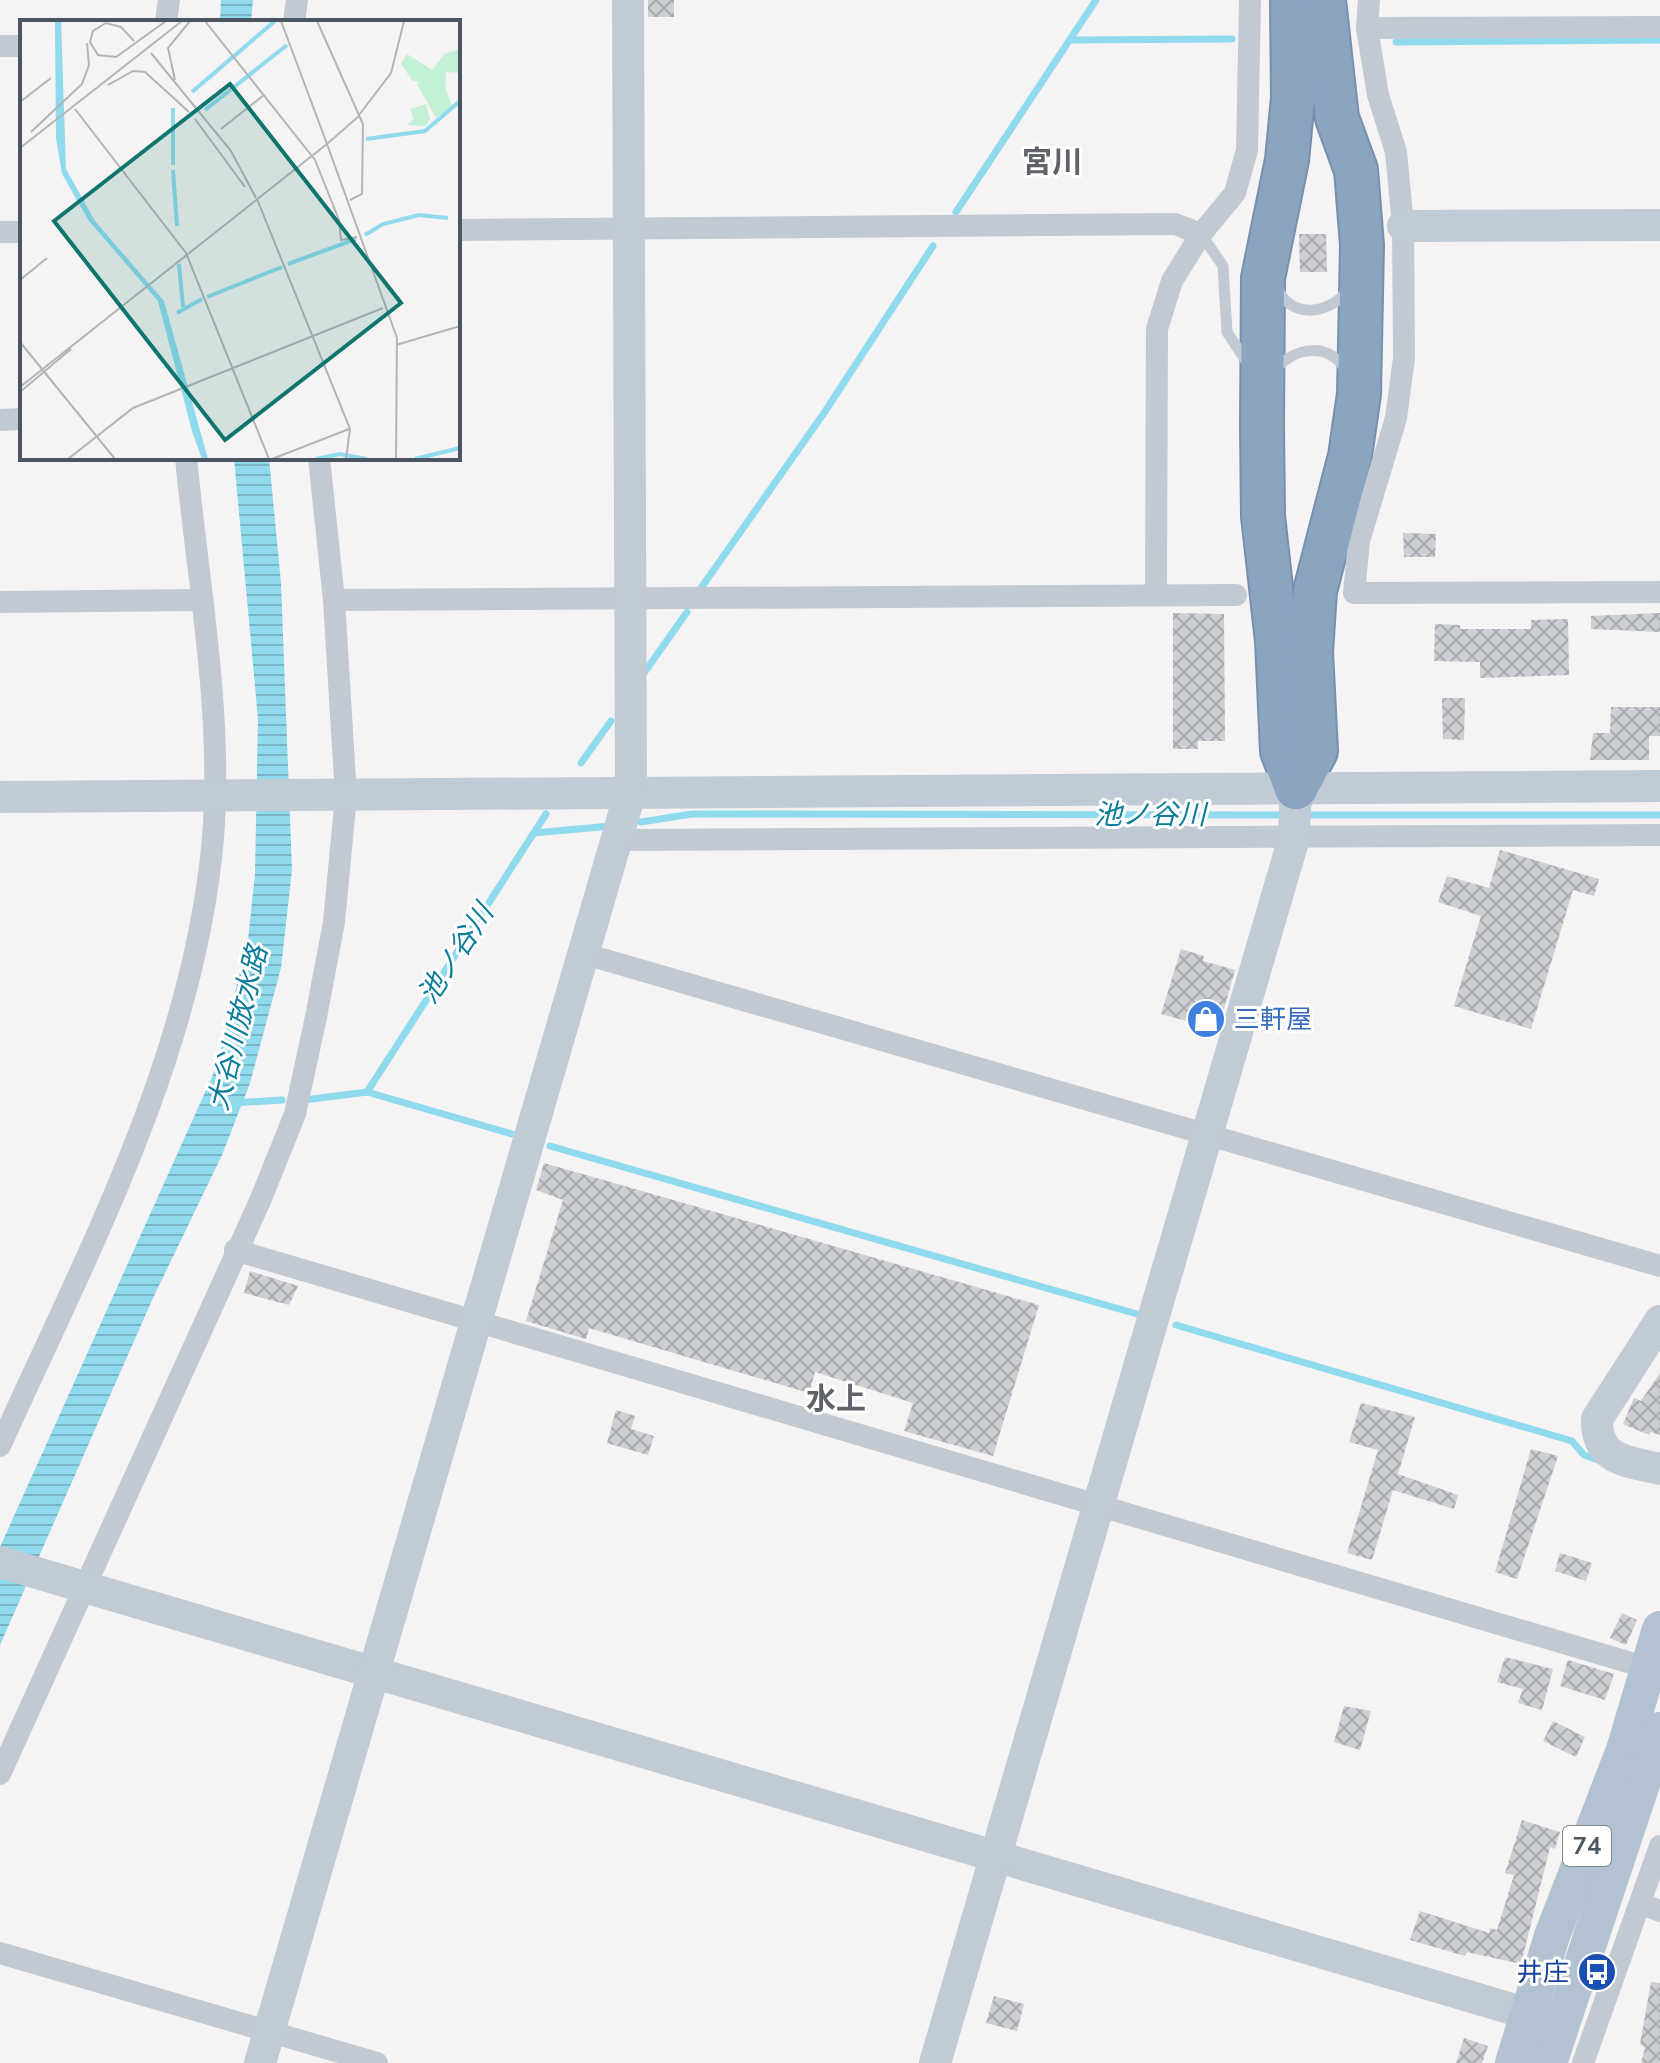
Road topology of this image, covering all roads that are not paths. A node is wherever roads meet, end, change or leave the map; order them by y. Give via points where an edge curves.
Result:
1 (169, 0) edge
2 (297, 0) edge
3 (628, 0) edge
4 (1250, 0) edge
5 (1292, 0) edge
6 (1324, 0) edge
7 (1369, 0) edge
8 (166, 20) edge
9 (294, 20) edge
10 (1660, 27) edge
11 (1367, 28) junction
12 (1660, 225) edge
13 (1403, 226) junction
14 (630, 228) junction
15 (460, 230) edge
16 (1201, 234) junction
17 (1268, 249) junction
18 (1362, 266) junction
19 (1263, 385) junction
20 (1359, 394) junction
21 (20, 419) edge
22 (0, 420) edge
23 (186, 460) edge
24 (319, 460) edge
25 (1660, 592) edge
26 (1156, 595) junction
27 (1236, 595) dead end
28 (630, 599) junction
29 (200, 600) junction
30 (334, 600) junction
31 (0, 602) edge
32 (1660, 786) edge
33 (631, 790) junction
34 (219, 794) junction
35 (346, 796) junction
36 (1, 799) edge
37 (1295, 813) junction
38 (1660, 835) edge
39 (617, 840) junction
40 (585, 954) junction
41 (1208, 1135) junction
42 (235, 1250) junction
43 (1660, 1266) edge
44 (478, 1320) junction
45 (1660, 1321) edge
46 (0, 1446) edge
47 (1660, 1469) edge
48 (1100, 1505) junction
49 (0, 1562) edge
50 (86, 1587) junction
51 (1660, 1629) edge
52 (1648, 1668) junction
53 (373, 1673) junction
54 (1659, 1736) edge
55 (0, 1774) edge
56 (1660, 1846) edge
57 (995, 1858) junction
58 (1651, 1908) edge
59 (0, 1953) edge
60 (1529, 2014) junction
61 (269, 2031) junction
62 (260, 2063) edge
63 (377, 2063) edge
64 (935, 2063) edge
65 (1513, 2063) edge
66 (1549, 2063) edge
67 (1583, 2063) edge

1 - 8 street
2 - 9 street
3 - 14 street
4 - 16 street via 1247,150 1235,193
5 - 17 highway via 1289,145
6 - 18 highway via 1337,118 1356,170
7 - 11 street
10 - 11 street
11 - 13 street via 1378,95 1396,152
12 - 13 street
13 - 25 street via 1404,358 1398,403 1359,541 1354,593
14 - 15 street
14 - 16 street via 1175,224
14 - 28 street
16 - 19 lane via 1223,266 1227,332
16 - 26 street via 1172,281 1157,329
17 - 18 lane via 1279,293 1293,306 1311,312 1342,298
17 - 19 highway
18 - 20 highway
19 - 20 lane via 1282,361 1314,349 1344,366
19 - 37 highway via 1263,516 1282,751
20 - 37 highway via 1350,456 1315,591 1311,652 1316,751
21 - 22 street
23 - 29 street
24 - 30 street
26 - 27 street
26 - 28 street
28 - 30 street
28 - 33 street
29 - 31 street
29 - 34 street
30 - 35 street
32 - 37 street
33 - 35 street
33 - 37 street
33 - 39 street
34 - 35 street
34 - 36 street
34 - 46 street via 203,919 166,1060 111,1200
35 - 42 street via 334,922 295,1114
37 - 38 street
37 - 39 street
37 - 41 street
39 - 40 street
40 - 41 street
40 - 44 street
41 - 43 street
41 - 48 street
42 - 44 street
42 - 50 street
44 - 48 street
44 - 53 street
45 - 47 street via 1597,1419 1597,1437 1605,1450
48 - 52 street
48 - 57 street
49 - 50 street
50 - 53 street
50 - 55 street
51 - 52 main road, 74
52 - 60 main road, 74
53 - 57 street
53 - 61 street
54 - 66 main road, 74
56 - 58 street
57 - 60 street
57 - 64 street
58 - 67 street
59 - 61 street
60 - 65 main road, 74
61 - 62 street
61 - 63 street

